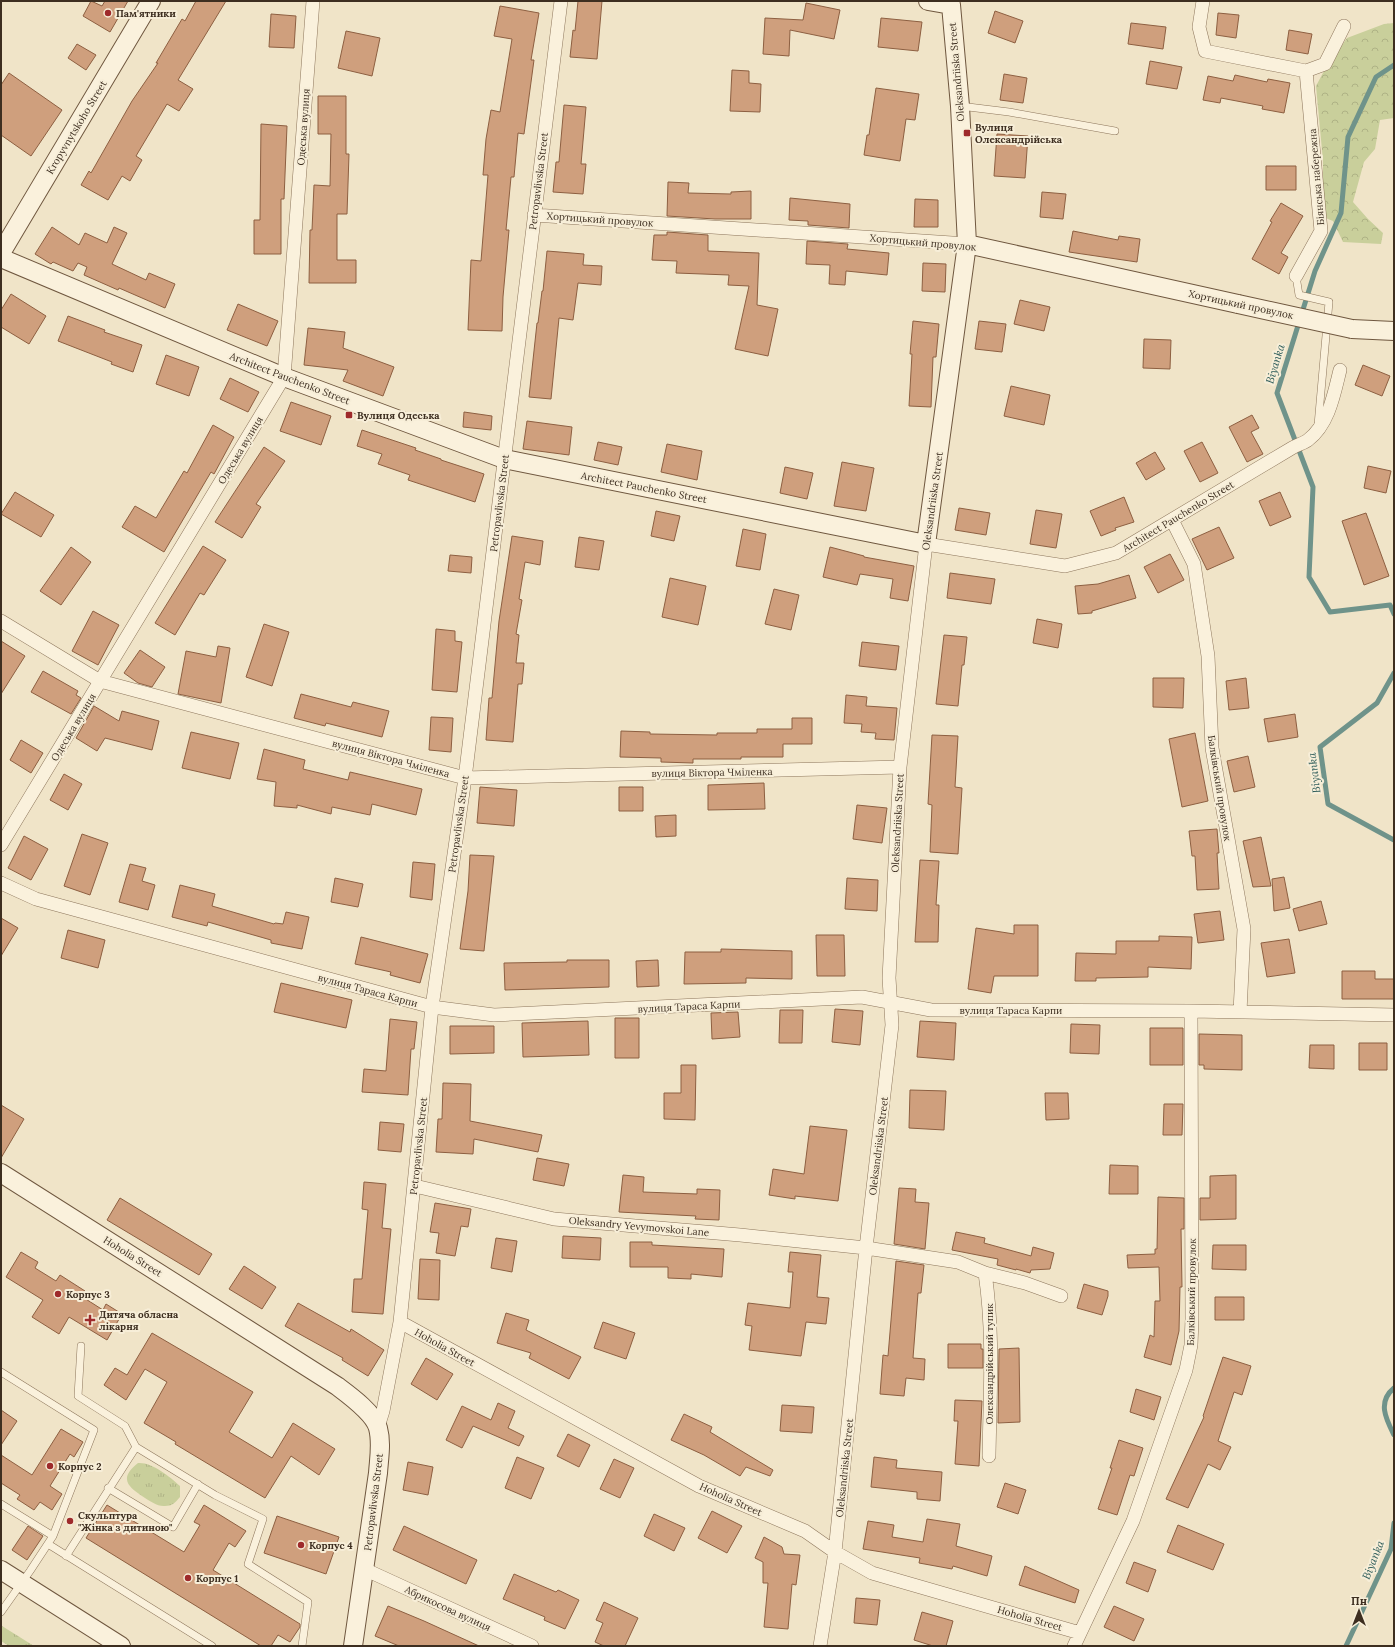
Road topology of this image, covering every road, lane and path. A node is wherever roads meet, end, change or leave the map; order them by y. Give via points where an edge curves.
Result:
1 (151, 1) edge
2 (313, 1) edge
3 (560, 1) edge
4 (928, 1) edge
5 (1203, 1) edge
6 (952, 3) edge
7 (1344, 26) dead end
8 (1306, 71) junction
9 (960, 106) junction
10 (1115, 131) dead end
11 (534, 215) junction
12 (967, 244) junction
13 (1, 253) edge
14 (1, 258) edge
15 (1296, 276) joint
16 (1394, 331) edge
17 (1340, 370) dead end
18 (284, 377) junction
19 (1313, 435) junction
20 (504, 459) junction
21 (1172, 520) junction
22 (926, 544) junction
23 (1, 621) edge
24 (100, 681) junction
25 (900, 767) junction
26 (465, 778) junction
27 (1, 845) edge
28 (1, 883) edge
29 (890, 1003) junction
30 (432, 1007) junction
31 (1191, 1011) junction
32 (1240, 1012) junction
33 (1394, 1015) edge
34 (1, 1173) edge
35 (414, 1186) junction
36 (866, 1248) junction
37 (985, 1273) junction
38 (1061, 1296) dead end
39 (400, 1322) junction
40 (81, 1346) dead end
41 (1, 1372) edge
42 (378, 1427) junction
43 (136, 1447) junction
44 (989, 1456) dead end
45 (198, 1484) junction
46 (108, 1488) junction
47 (1, 1504) edge
48 (53, 1536) junction
49 (48, 1544) junction
50 (835, 1552) junction
51 (66, 1556) junction
52 (1, 1570) edge
53 (364, 1570) junction
54 (22, 1583) junction
55 (1, 1612) edge
56 (1080, 1633) junction
57 (121, 1646) edge
58 (212, 1646) edge
59 (302, 1646) edge
60 (353, 1646) edge
61 (532, 1646) edge
62 (820, 1646) edge
63 (1074, 1646) edge

1 - 13 street, Kropyvnytskoho Street
2 - 18 street, Одеська вулиця
3 - 11 street, Petropavlivska Street
4 - 6 street
5 - 8 street via 1199,27 1205,52
6 - 9 street, Oleksandriiska Street
7 - 8 street via 1325,64
8 - 15 street, Біянська набережна via 1321,232
9 - 10 lane
9 - 12 street, Oleksandriiska Street
11 - 12 street, Хортицький провулок
11 - 20 street, Petropavlivska Street
12 - 16 street, Хортицький провулок, bridge via 1352,329
12 - 22 street, Oleksandriiska Street
14 - 18 street, Architect Pauchenko Street
15 - 19 lane via 1299,295 1329,302
17 - 19 street via 1330,409
18 - 20 street, Architect Pauchenko Street
18 - 24 street, Одеська вулиця
19 - 21 street, Architect Pauchenko Street
20 - 22 street, Architect Pauchenko Street
20 - 26 street, Petropavlivska Street
21 - 22 street, Architect Pauchenko Street via 1116,553 1065,566
21 - 32 street, Балківський провулок via 1194,564 1208,656 1212,748 1244,929
22 - 25 street, Oleksandriiska Street
23 - 24 street, вулиця Віктора Чміленка
24 - 26 street, вулиця Віктора Чміленка
24 - 27 street, Одеська вулиця
25 - 26 street, вулиця Віктора Чміленка
25 - 29 street, Oleksandriiska Street via 889,978
26 - 30 street, Petropavlivska Street
28 - 30 street, вулиця Тараса Карпи via 36,899
29 - 30 street, вулиця Тараса Карпи via 862,998 494,1015
29 - 31 street, вулиця Тараса Карпи via 931,1010
29 - 36 street, Oleksandriiska Street via 892,1025
30 - 35 street, Petropavlivska Street
31 - 32 street, вулиця Тараса Карпи
31 - 56 street, Балківський провулок via 1192,1319 1188,1363 1133,1520
32 - 33 street, вулиця Тараса Карпи
34 - 42 street, Hoholia Street via 337,1386 361,1404
35 - 36 street, Oleksandry Yevymovskoi Lane via 554,1219
35 - 39 street, Petropavlivska Street
36 - 37 street via 958,1262
36 - 50 street, Oleksandriiska Street
37 - 38 street via 1025,1283
37 - 44 street, Олександрійський тупик via 989,1297
39 - 42 street, Petropavlivska Street
39 - 50 street, Hoholia Street via 699,1486 805,1532
40 - 43 lane via 78,1396 125,1426
41 - 48 lane via 94,1430
42 - 53 street, Petropavlivska Street via 378,1473
43 - 45 lane
43 - 46 lane
45 - 46 lane via 173,1527
45 - 59 lane via 263,1519 248,1564 308,1602
46 - 51 lane
47 - 48 lane
48 - 49 lane
49 - 51 lane
49 - 54 lane
50 - 56 street, Hoholia Street via 872,1572
50 - 62 street, Oleksandriiska Street
51 - 58 lane
52 - 54 street
53 - 60 street, Petropavlivska Street
53 - 61 street, Абрикосова вулиця
54 - 55 lane
54 - 57 street
56 - 63 street, Балківський провулок

